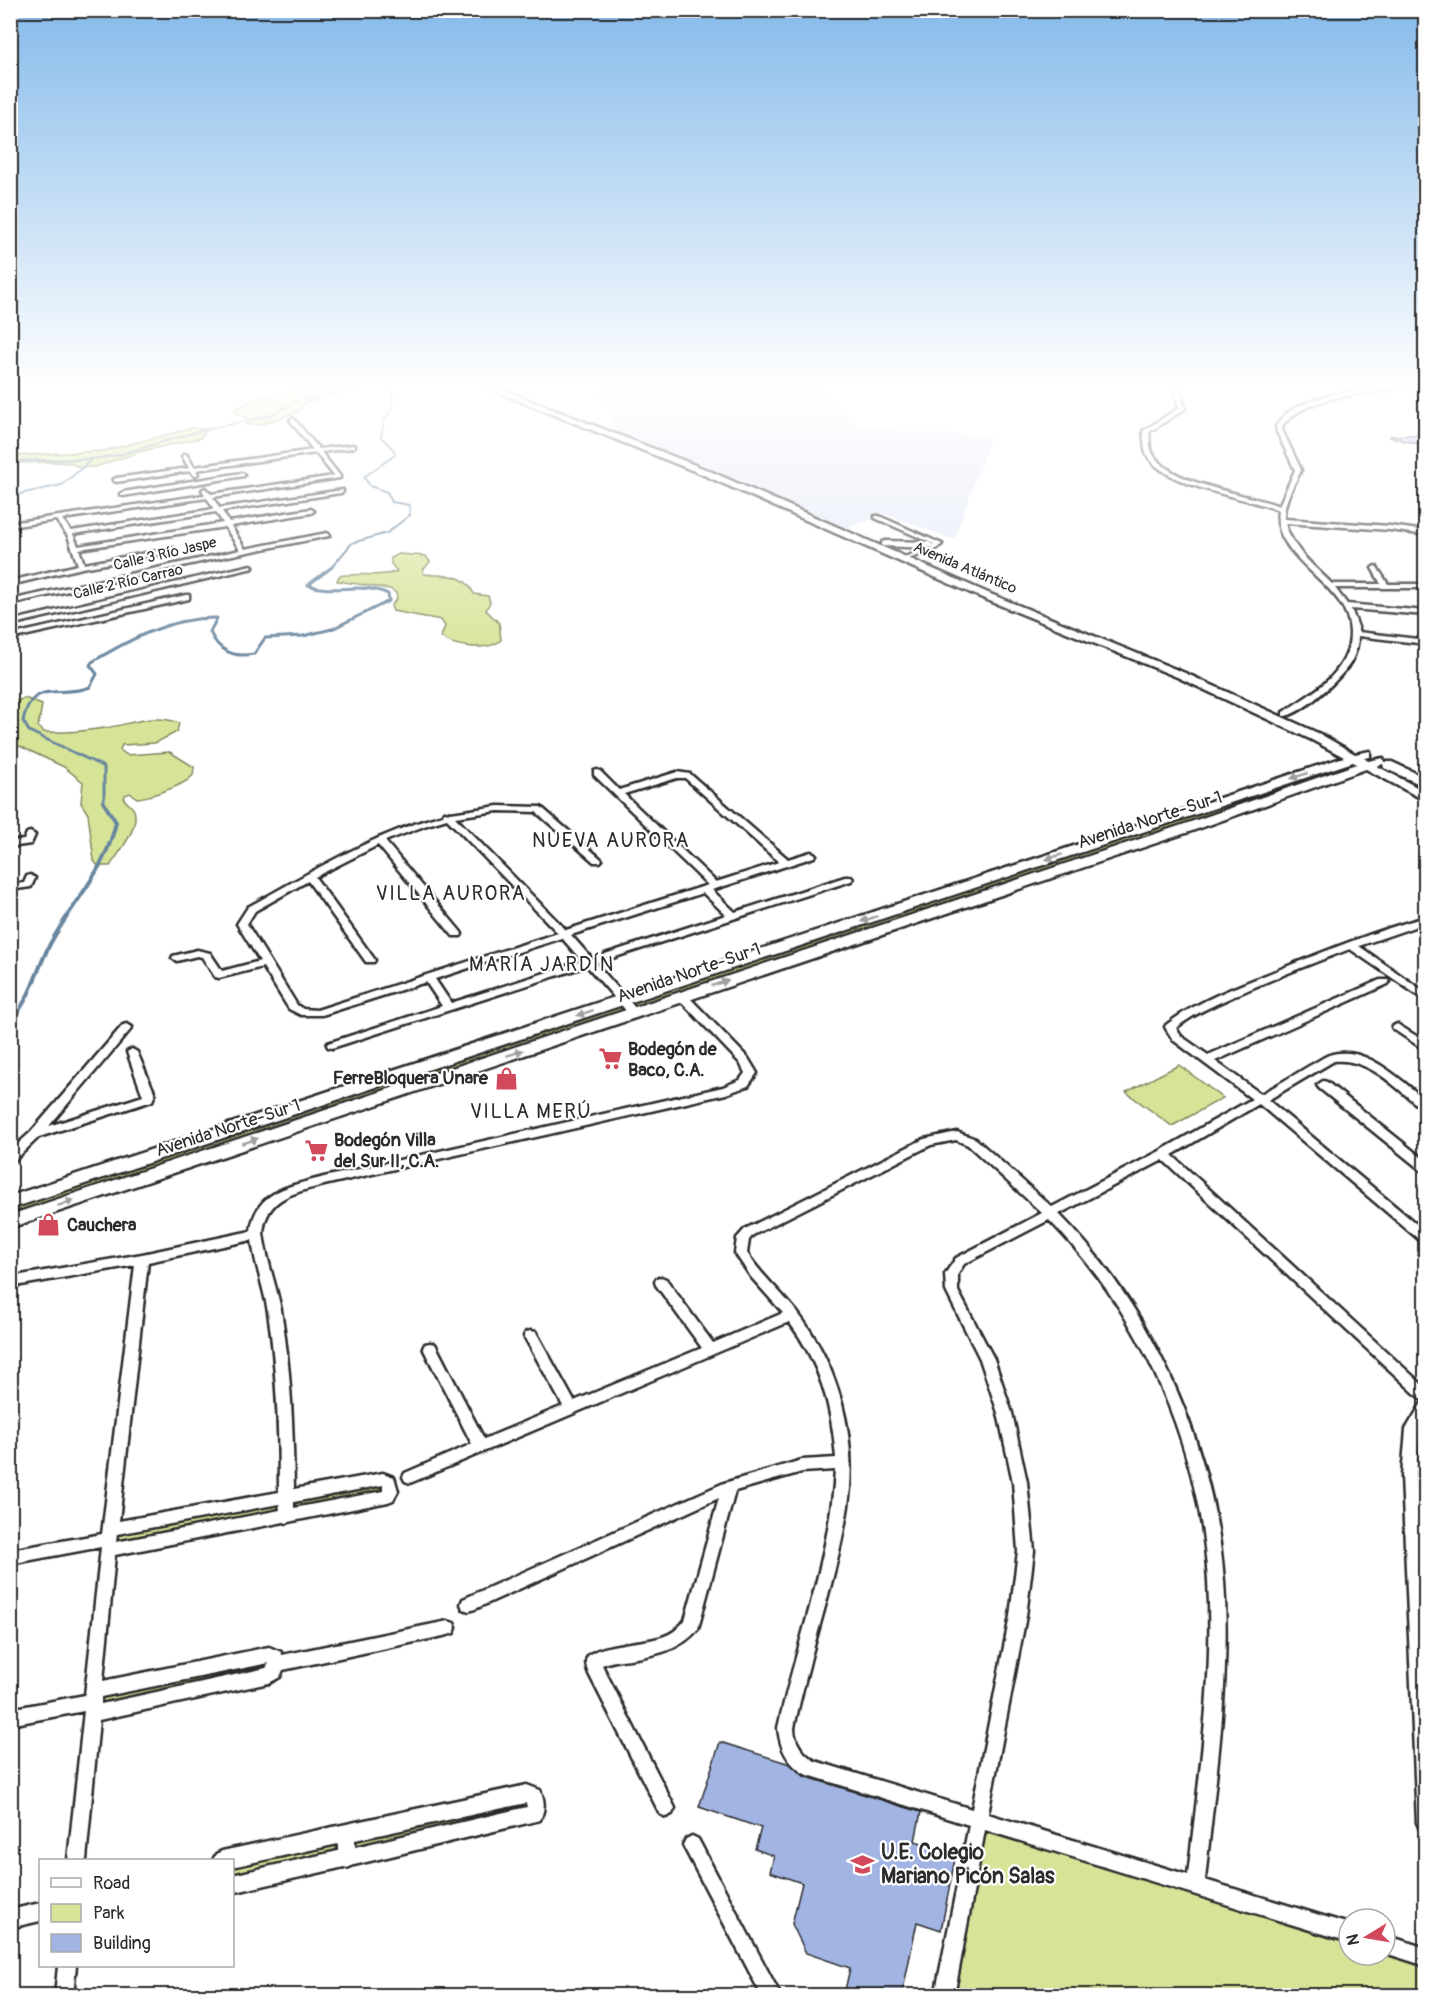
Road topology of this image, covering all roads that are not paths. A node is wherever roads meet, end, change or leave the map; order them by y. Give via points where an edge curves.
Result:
1 (126, 479) edge
2 (198, 479) edge
3 (220, 479) edge
4 (326, 479) edge
5 (720, 479) edge
6 (733, 479) edge
7 (1182, 479) edge
8 (1294, 479) edge
9 (116, 480) joint
10 (200, 482) junction
11 (341, 491) dead end
12 (123, 494) junction
13 (209, 495) junction
14 (130, 508) junction
15 (1281, 508) junction
16 (217, 510) junction
17 (311, 511) dead end
18 (877, 517) dead end
19 (58, 518) junction
20 (1281, 521) junction
21 (138, 523) junction
22 (10, 525) edge
23 (226, 525) junction
24 (69, 533) junction
25 (1425, 533) edge
26 (327, 535) dead end
27 (145, 538) junction
28 (885, 544) junction
29 (932, 546) junction
30 (76, 548) junction
31 (174, 550) dead end
32 (243, 550) junction
33 (152, 553) junction
34 (904, 556) junction
35 (81, 566) junction
36 (933, 566) junction
37 (251, 567) dead end
38 (161, 568) junction
39 (1375, 568) dead end
40 (10, 583) edge
41 (175, 585) junction
42 (1331, 586) junction
43 (1386, 586) junction
44 (1425, 586) edge
45 (186, 597) junction
46 (10, 602) edge
47 (193, 603) dead end
48 (1346, 606) junction
49 (1425, 613) edge
50 (10, 622) edge
51 (1356, 632) junction
52 (1425, 636) edge
53 (10, 637) edge
54 (1425, 642) edge
55 (1286, 714) junction
56 (1367, 759) junction
57 (597, 773) dead end
58 (1425, 783) edge
59 (617, 793) junction
60 (1425, 797) edge
61 (447, 814) junction
62 (30, 835) dead end
63 (379, 840) junction
64 (10, 844) edge
65 (811, 855) dead end
66 (597, 860) dead end
67 (786, 863) junction
68 (310, 877) junction
69 (30, 878) dead end
70 (848, 879) dead end
71 (10, 887) edge
72 (710, 887) junction
73 (733, 916) junction
74 (1425, 920) edge
75 (457, 934) dead end
76 (564, 934) junction
77 (1353, 947) junction
78 (609, 956) dead end
79 (177, 958) dead end
80 (370, 960) dead end
81 (588, 962) junction
82 (266, 963) junction
83 (429, 978) junction
84 (1384, 982) dead end
85 (682, 996) junction
86 (1425, 998) edge
87 (622, 1001) junction
88 (449, 1008) junction
89 (633, 1012) junction
90 (127, 1027) dead end
91 (1397, 1027) dead end
92 (332, 1045) dead end
93 (1425, 1048) edge
94 (132, 1052) dead end
95 (1207, 1060) junction
96 (1323, 1085) dead end
97 (1259, 1098) junction
98 (1425, 1106) edge
99 (34, 1136) junction
100 (1164, 1154) junction
101 (10, 1158) edge
102 (1425, 1168) edge
103 (10, 1203) edge
104 (1050, 1212) junction
105 (10, 1222) edge
106 (255, 1234) junction
107 (1425, 1239) edge
108 (142, 1259) junction
109 (10, 1282) edge
110 (661, 1282) dead end
111 (792, 1315) junction
112 (531, 1336) dead end
113 (430, 1348) dead end
114 (710, 1349) junction
115 (1425, 1397) edge
116 (1425, 1406) edge
117 (571, 1408) junction
118 (481, 1447) junction
119 (843, 1464) junction
120 (410, 1477) dead end
121 (729, 1487) junction
122 (287, 1497) junction
123 (287, 1517) junction
124 (109, 1540) junction
125 (10, 1557) edge
126 (469, 1604) dead end
127 (448, 1628) dead end
128 (93, 1702) junction
129 (10, 1717) edge
130 (666, 1808) dead end
131 (980, 1818) junction
132 (1425, 1823) edge
133 (346, 1834) junction
134 (692, 1845) dead end
135 (77, 1859) edge
136 (227, 1859) edge
137 (347, 1859) junction
138 (234, 1884) edge
139 (1196, 1884) junction
140 (39, 1912) edge
141 (10, 1919) edge
142 (1337, 1929) edge
143 (1397, 1948) edge
144 (1425, 1957) edge
145 (67, 1967) edge
146 (64, 1995) edge
147 (772, 1995) edge
148 (944, 1995) edge

1 - 9 street
2 - 10 street
3 - 10 street
4 - 13 street
5 - 34 main road, Avenida Atlántico
6 - 28 main road, Avenida Atlántico
7 - 15 street via 1265,500
8 - 15 street
9 - 12 street
10 - 12 street
10 - 13 street
11 - 16 street
12 - 14 street
13 - 14 street
13 - 16 street
14 - 19 street
14 - 21 street
15 - 20 street
16 - 21 street
16 - 23 street
17 - 23 street
18 - 29 street via 939,544
19 - 22 street
19 - 24 street
20 - 25 street
20 - 42 street via 1294,549
21 - 24 street
21 - 27 street
23 - 27 street
23 - 32 street
24 - 30 street
26 - 32 street, Calle 3 Río Jaspe
27 - 30 street
27 - 33 street
28 - 29 main road
28 - 34 main road, Avenida Atlántico
29 - 34 street
29 - 36 main road via 928,557
30 - 35 street
31 - 33 street
32 - 38 street, Calle 3 Río Jaspe
33 - 35 street
33 - 38 street
34 - 36 main road, Avenida Atlántico
34 - 56 main road, Avenida Atlántico
35 - 40 street
36 - 55 main road, Avenida Atlántico
37 - 41 street, Calle 2 Río Carrao
38 - 46 street, Calle 3 Río Jaspe
39 - 43 street
41 - 45 street
41 - 50 street, Calle 2 Río Carrao
42 - 43 street
42 - 48 street
43 - 44 street
45 - 47 street
45 - 53 street
48 - 49 street
48 - 51 street
51 - 52 street
51 - 54 street
51 - 55 street via 1350,658 1334,681
55 - 56 main road, Avenida Atlántico
56 - 58 main road, Avenida Atlántico
56 - 60 main road, Avenida Atlántico
85 -> 56 main road, Avenida Norte-Sur 1 via 1187,828
56 -> 87 main road, Avenida Norte-Sur 1
57 - 59 street
59 - 67 street via 677,775 687,776
59 - 72 street
61 - 63 street
61 - 66 street via 538,809
61 - 76 street
62 - 64 street via 28,842
63 - 68 street
63 - 75 street
65 - 67 street
67 - 72 street
68 - 80 street
68 - 82 street via 251,909 243,919 242,924
69 - 71 street via 28,885
70 - 73 street
72 - 73 street
72 - 76 street
73 - 78 street
74 - 77 street
76 - 81 street
76 - 83 street
77 - 86 street
77 - 95 street via 1259,981 1173,1022 1170,1027 1177,1038
79 - 82 street via 206,955 219,975
81 - 87 street
81 - 88 street
82 - 83 street via 293,1007 309,1013 325,1012
83 - 88 street
84 - 95 street
85 - 89 main road, Avenida Norte-Sur 1
85 - 106 street via 744,1061 752,1073 744,1083 296,1189 265,1207
87 - 89 street
87 -> 103 main road, Avenida Norte-Sur 1
88 - 92 street
105 -> 89 main road, Avenida Norte-Sur 1
90 - 99 street
91 - 93 street
94 - 99 street via 148,1098
95 - 97 street
96 - 102 street
97 - 98 street via 1332,1058 1350,1056 1372,1065
97 - 100 street
97 - 107 street
99 - 101 street
100 - 104 street
100 - 115 street
104 - 111 street via 972,1142 957,1136 928,1142 743,1238 741,1253 745,1261
104 - 131 street via 960,1261 949,1280 996,1382 1014,1446 1025,1521 1021,1597
104 - 139 street via 1108,1281 1161,1372 1186,1438 1206,1515 1216,1578 1216,1653
106 - 108 street
106 - 122 street via 273,1301 282,1356
108 - 109 street
108 - 124 street
110 - 114 street
111 - 114 street
111 - 119 street via 824,1370 837,1417
112 - 117 street
113 - 118 street
114 - 117 street
116 - 132 street via 1413,1430 1409,1476
117 - 118 street
118 - 120 street
119 - 121 street via 802,1466
119 - 131 street via 836,1542 786,1728 791,1752 799,1762 812,1768
121 - 126 street
121 - 130 street via 686,1635 594,1661
122 - 123 street
122 - 123 street via 383,1479 389,1481 391,1491 388,1496
122 - 124 street
123 - 124 street
124 - 125 street
124 - 128 street
127 - 128 street via 278,1664 269,1675
128 - 129 street
128 - 135 street
131 - 139 street
131 - 148 street
133 - 136 street
133 - 137 street
133 - 137 street via 527,1794 534,1796 534,1814
134 - 147 street
137 - 138 street
139 - 142 street
140 - 141 street
143 - 144 street
145 - 146 street

